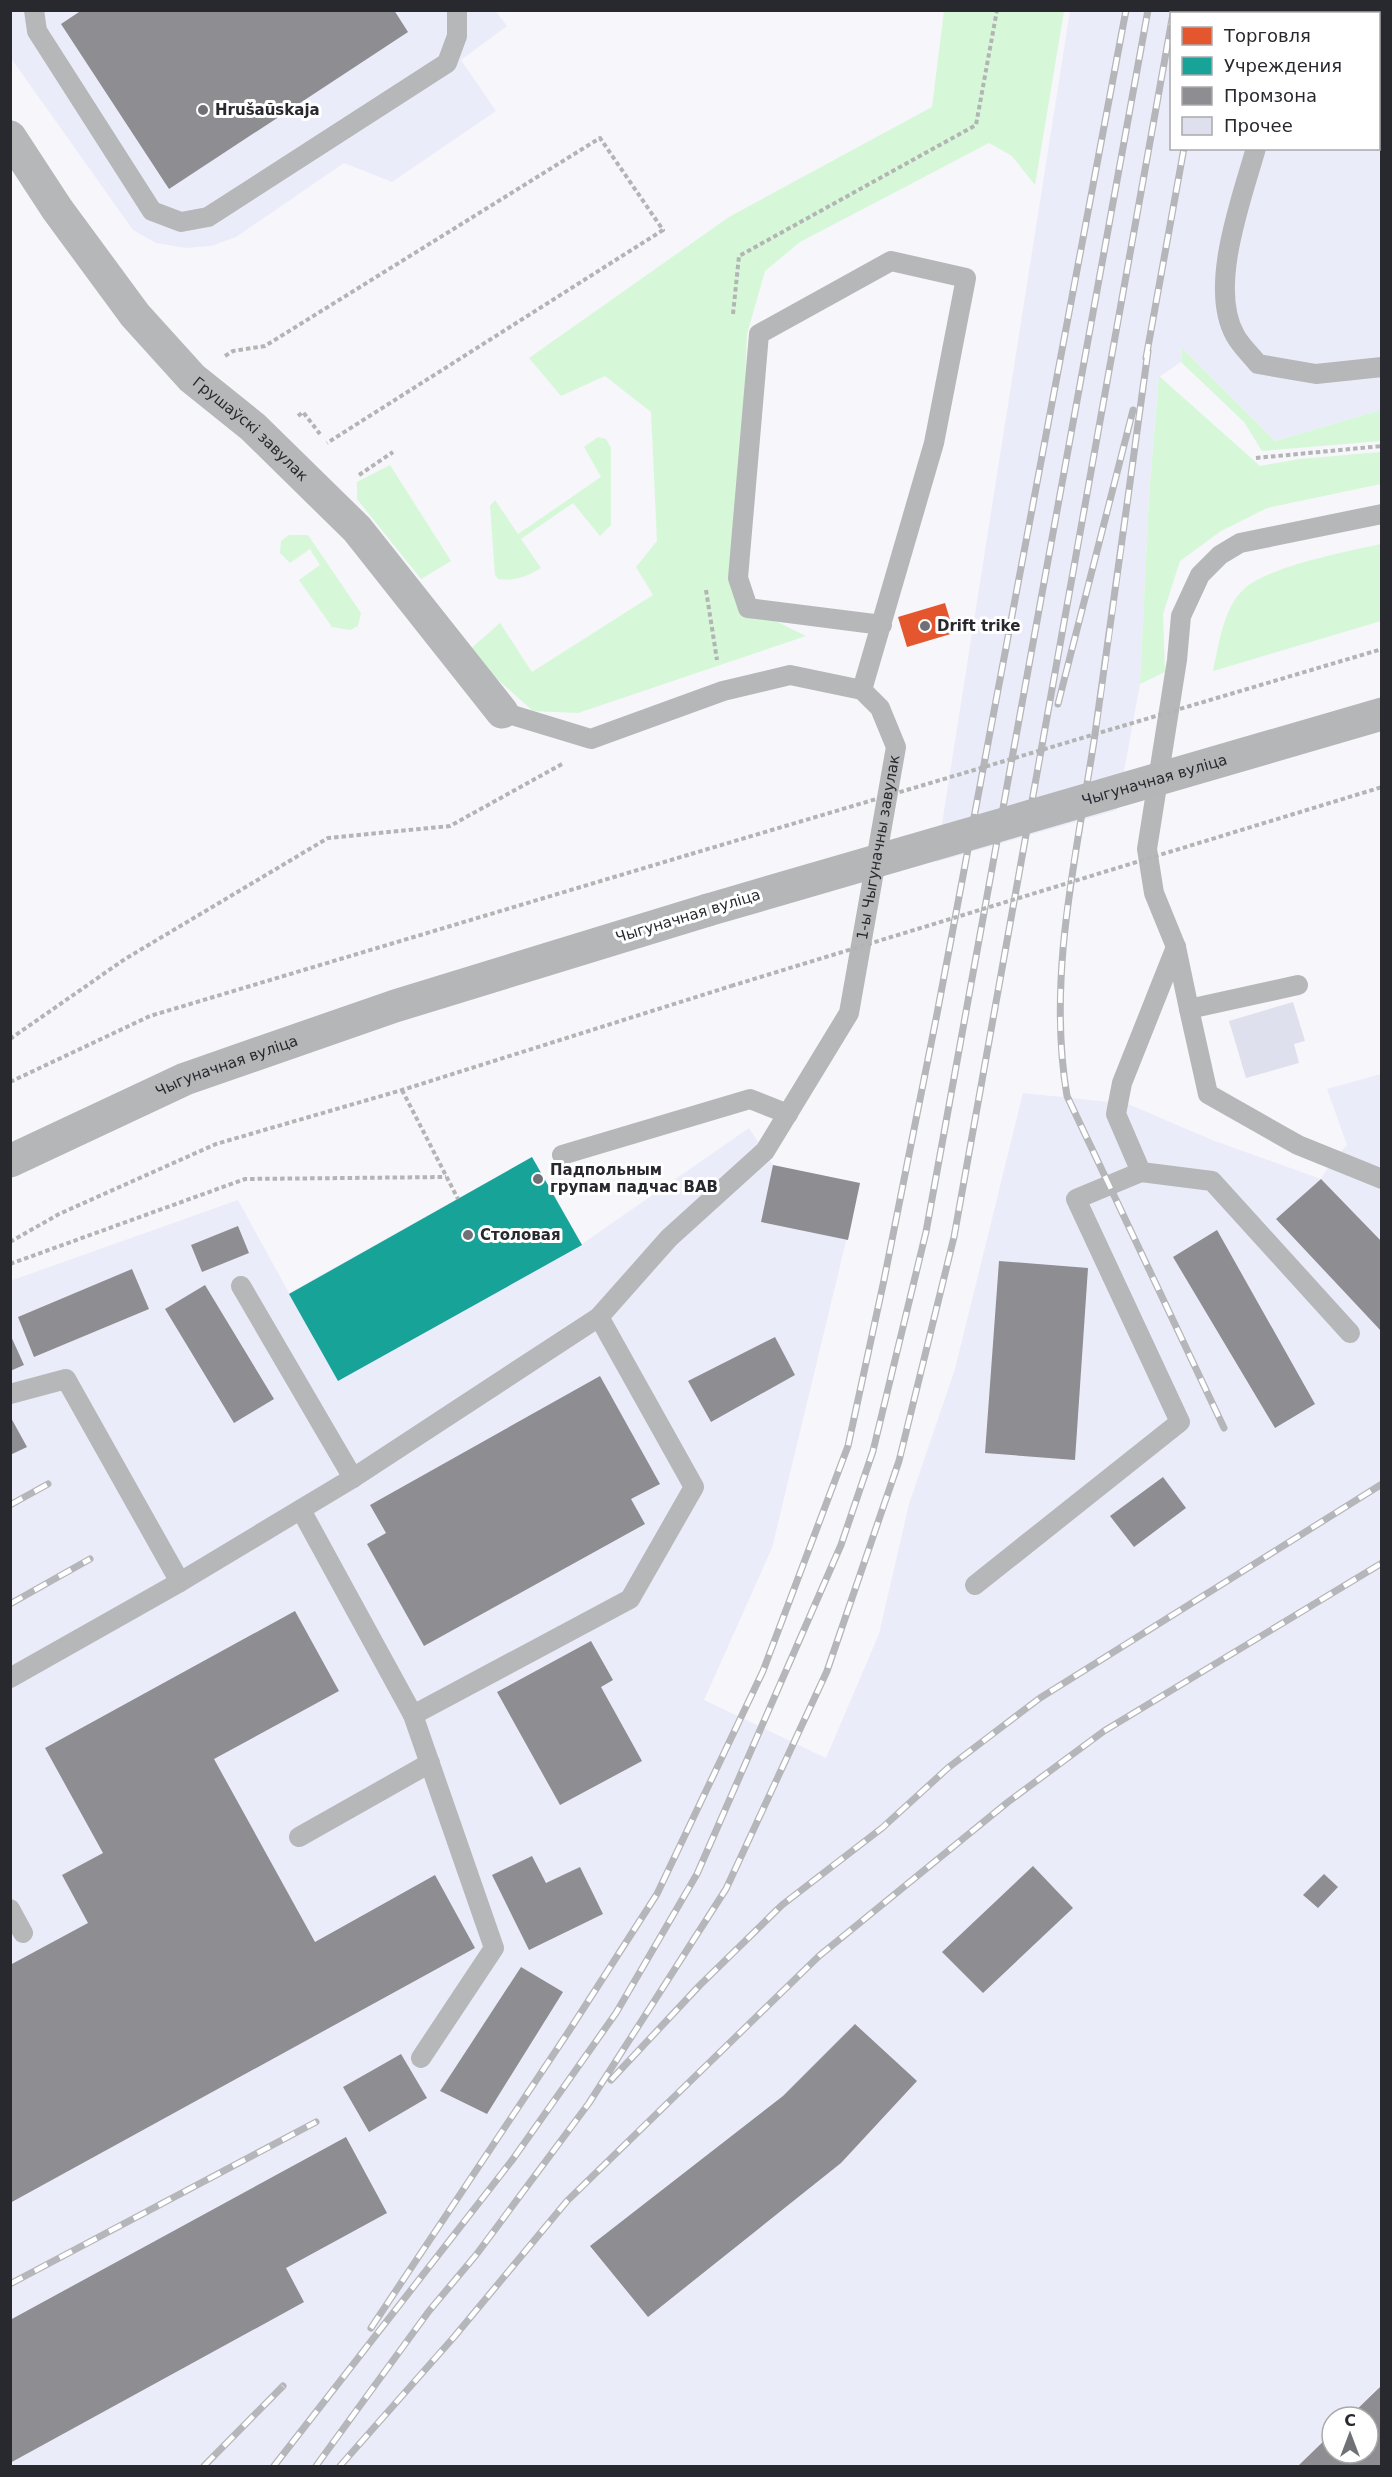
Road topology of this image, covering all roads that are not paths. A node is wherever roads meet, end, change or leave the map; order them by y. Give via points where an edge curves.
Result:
1 (34, 10) edge
2 (457, 10) edge
3 (10, 138) edge
4 (1255, 150) edge
5 (1382, 367) edge
6 (1382, 514) edge
7 (882, 625) junction
8 (862, 690) junction
9 (502, 712) joint
10 (1382, 714) edge
11 (1176, 947) junction
12 (1298, 985) dead end
13 (1189, 1009) junction
14 (788, 1114) junction
15 (562, 1155) dead end
16 (10, 1161) edge
17 (1141, 1172) junction
18 (1382, 1179) edge
19 (241, 1286) dead end
20 (599, 1317) junction
21 (1350, 1333) dead end
22 (10, 1394) edge
23 (353, 1478) junction
24 (301, 1510) junction
25 (180, 1582) junction
26 (975, 1585) dead end
27 (10, 1678) edge
28 (413, 1715) junction
29 (430, 1763) junction
30 (298, 1837) dead end
31 (10, 1909) edge
32 (23, 1933) dead end
33 (421, 2058) dead end

1 - 2 lane via 37,31 152,211 181,222 208,217 447,63 457,36
3 - 9 street, Грушаўскі завулак via 135,315 192,378 253,427 357,529
4 - 5 lane via 1224,270 1226,306 1234,335 1258,364 1316,374
6 - 11 lane via 1240,543 1220,555 1200,575 1189,595 1182,616 1147,849 1154,893
7 - 7 lane via 934,443 966,278 891,261 759,334 738,578 748,608
7 - 8 lane
8 - 9 lane via 790,675 723,691 591,739
8 - 14 lane, 1-ы Чыгуначны завулак via 880,708 896,747 888,793 849,1013
10 - 16 main road, Чыгуначная вуліца, bridge via 708,910 395,1006 185,1079
11 - 13 lane
11 - 17 lane via 1122,1083 1116,1114
12 - 13 lane
13 - 18 lane via 1208,1094 1298,1145
14 - 15 lane via 750,1099
14 - 20 lane, 1-ы Чыгуначны завулак via 765,1151 669,1238
17 - 21 lane via 1212,1181
17 - 26 lane via 1076,1199 1180,1422
19 - 23 lane
20 - 23 lane, 1-ы Чыгуначны завулак
20 - 28 lane via 694,1487 630,1599
22 - 25 lane via 66,1379
23 - 24 lane, 1-ы Чыгуначны завулак
24 - 25 lane, 1-ы Чыгуначны завулак
24 - 28 lane
25 - 27 lane, 1-ы Чыгуначны завулак
28 - 29 lane
29 - 30 lane
29 - 33 lane via 494,1948
31 - 32 lane

